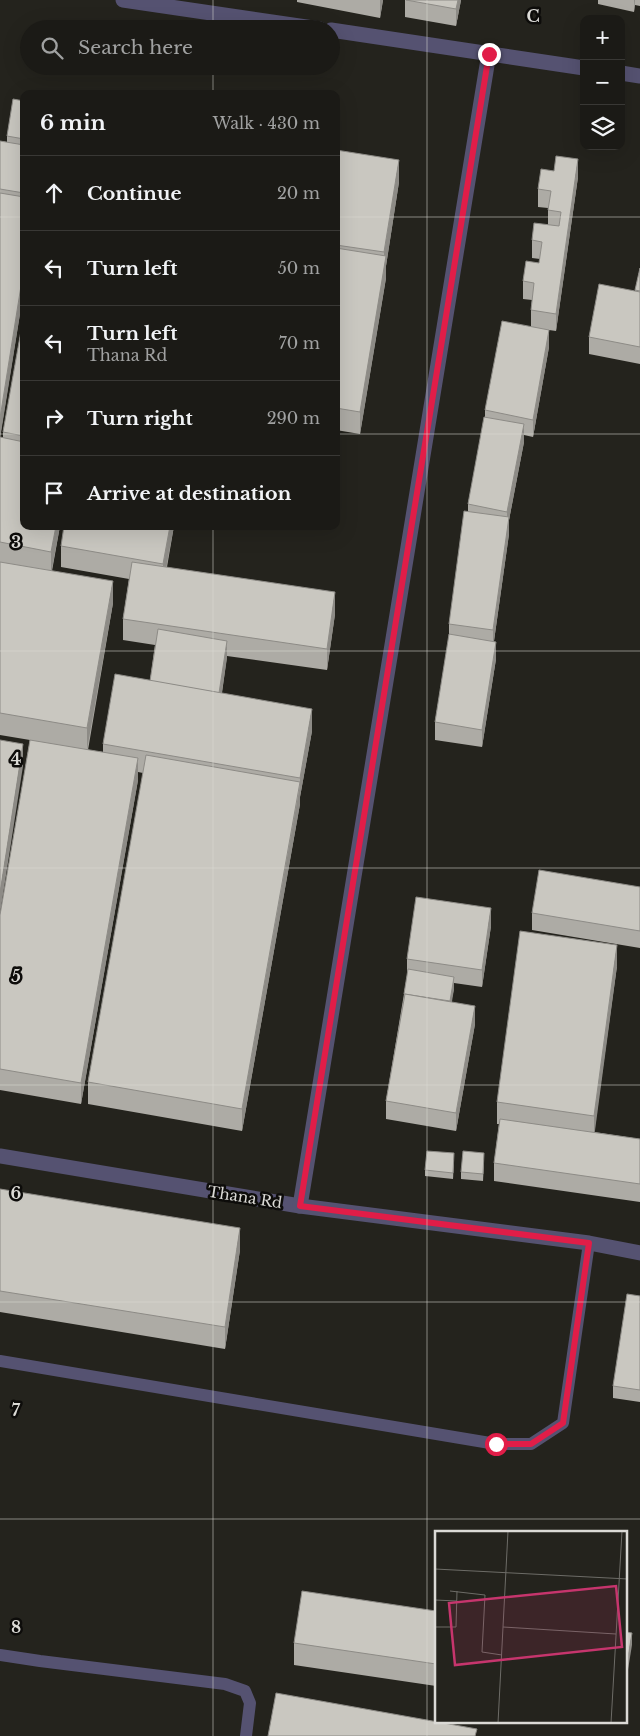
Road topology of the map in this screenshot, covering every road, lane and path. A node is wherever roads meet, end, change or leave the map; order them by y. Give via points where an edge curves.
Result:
1 (123, 0) edge
2 (259, 20) edge
3 (340, 31) edge
4 (489, 54) junction
5 (580, 67) edge
6 (625, 74) edge
7 (640, 76) edge
8 (0, 1156) edge
9 (300, 1206) junction
10 (589, 1243) junction
11 (640, 1253) edge
12 (0, 1361) edge
13 (0, 1655) edge
14 (246, 1736) edge

1 - 2 street
3 - 4 street
4 - 5 street
4 - 9 street
6 - 7 street
8 - 9 street, Thana Rd
9 - 10 street, Thana Rd
10 - 11 street, Thana Rd
10 - 12 lane via 563,1423 531,1444 496,1444
13 - 14 lane via 225,1684 245,1692 250,1703

